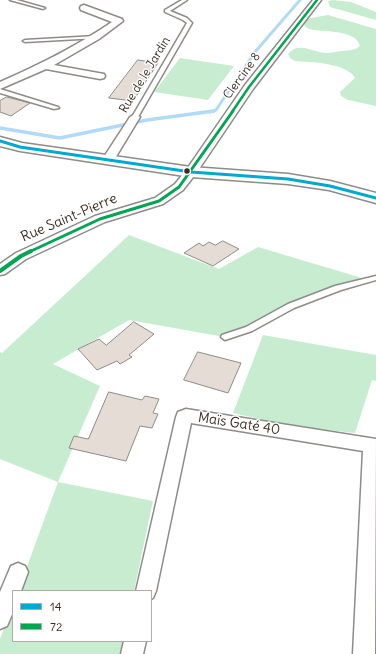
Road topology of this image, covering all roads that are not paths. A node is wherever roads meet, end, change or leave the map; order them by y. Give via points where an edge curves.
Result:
1 (12, 0) edge
2 (185, 0) edge
3 (317, 0) edge
4 (43, 8) dead end
5 (84, 8) dead end
6 (96, 37) junction
7 (25, 41) dead end
8 (44, 66) junction
9 (100, 76) dead end
10 (0, 86) edge
11 (0, 91) edge
12 (56, 108) dead end
13 (132, 121) joint
14 (0, 142) edge
15 (108, 160) junction
16 (191, 172) junction
17 (375, 196) edge
18 (0, 271) edge
19 (376, 278) edge
20 (225, 337) dead end
21 (374, 446) edge
22 (18, 572) dead end
23 (146, 590) edge
24 (0, 619) edge
25 (135, 642) edge
26 (132, 654) edge
27 (364, 654) edge

1 - 4 lane
2 - 13 lane, Rue de le Jardin via 167,11 190,23
3 - 16 street, Clercine 8 via 249,87
5 - 6 street via 118,21
6 - 7 lane
6 - 8 street
8 - 9 street
8 - 10 street
11 - 12 lane
13 - 15 street, Rue de le Jardin
14 - 15 street
15 - 16 street
16 - 17 street via 288,179
16 - 18 street, Rue Saint-Pierre via 179,187 159,201 100,219 21,256
19 - 20 lane via 338,288 291,306 249,329
21 - 23 street, Maïs Gaté 40 via 186,416
21 - 27 street
22 - 24 street
25 - 26 street

